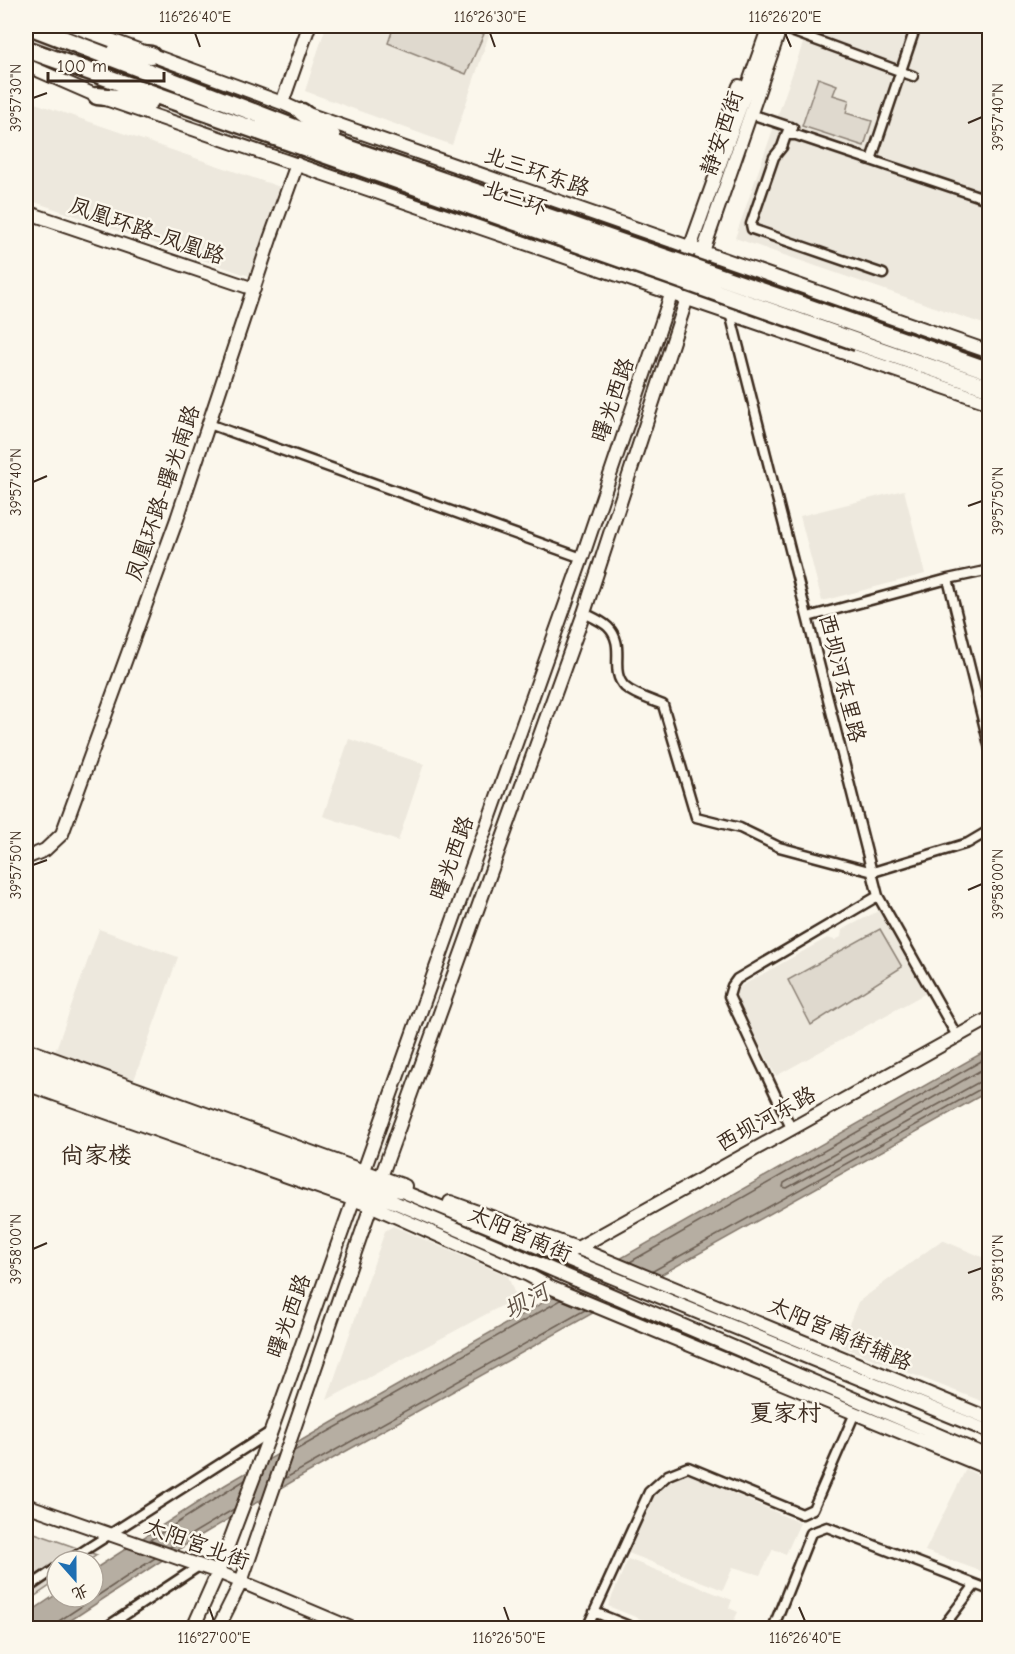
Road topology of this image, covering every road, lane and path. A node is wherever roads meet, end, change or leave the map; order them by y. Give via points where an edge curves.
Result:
1 (29, 26) edge
2 (74, 26) edge
3 (309, 26) edge
4 (761, 26) edge
5 (781, 26) edge
6 (916, 26) edge
7 (91, 48) junction
8 (26, 49) edge
9 (151, 55) junction
10 (26, 65) edge
11 (901, 72) junction
12 (913, 76) dead end
13 (745, 93) junction
14 (97, 96) junction
15 (282, 103) junction
16 (176, 104) junction
17 (302, 112) junction
18 (728, 114) junction
19 (754, 115) junction
20 (790, 130) junction
21 (347, 148) junction
22 (871, 160) junction
23 (297, 164) junction
24 (990, 200) edge
25 (26, 212) edge
26 (519, 215) junction
27 (611, 221) junction
28 (686, 247) junction
29 (707, 254) junction
30 (595, 266) junction
31 (883, 274) dead end
32 (777, 279) junction
33 (254, 289) junction
34 (672, 292) junction
35 (687, 298) junction
36 (730, 313) junction
37 (760, 324) junction
38 (859, 334) junction
39 (990, 352) edge
40 (990, 371) edge
41 (990, 388) edge
42 (990, 403) edge
43 (209, 424) junction
44 (582, 558) junction
45 (990, 570) edge
46 (948, 579) junction
47 (584, 613) junction
48 (808, 617) junction
49 (990, 749) edge
50 (990, 830) edge
51 (26, 858) edge
52 (873, 872) junction
53 (878, 896) junction
54 (990, 1018) edge
55 (957, 1036) junction
56 (26, 1049) edge
57 (26, 1061) edge
58 (26, 1072) edge
59 (26, 1083) edge
60 (792, 1130) junction
61 (358, 1185) junction
62 (377, 1191) junction
63 (577, 1248) junction
64 (563, 1256) junction
65 (543, 1266) junction
66 (528, 1275) junction
67 (674, 1288) joint
68 (855, 1413) junction
69 (990, 1419) edge
70 (990, 1432) edge
71 (269, 1434) junction
72 (990, 1457) edge
73 (990, 1469) edge
74 (26, 1505) edge
75 (109, 1534) junction
76 (86, 1549) edge
77 (198, 1565) junction
78 (218, 1572) junction
79 (45, 1576) edge
80 (241, 1582) junction
81 (975, 1584) junction
82 (26, 1589) edge
83 (990, 1590) edge
84 (594, 1612) junction
85 (105, 1629) edge
86 (193, 1629) edge
87 (218, 1629) edge
88 (351, 1629) edge
89 (587, 1629) edge
90 (634, 1629) edge
91 (772, 1629) edge
92 (942, 1629) edge

1 - 7 highway, 北三环
2 - 9 street, 北三环东路
3 - 15 street
4 - 18 street
5 - 11 street
5 - 13 street, 静安西街
5 - 19 street, 静安西街
6 - 11 street
7 - 9 highway
7 - 21 highway, 北三环
8 - 16 highway, 北三环
9 - 15 street, 北三环东路
10 - 14 street
11 - 12 street
11 - 22 street
13 - 18 street
13 - 28 street, 静安西街
14 - 16 highway
14 - 23 street
15 - 17 street, 北三环东路
16 - 26 highway, 北三环
17 - 21 highway
17 - 27 street, 北三环东路
18 - 28 street
19 - 20 street
19 - 29 street, 静安西街
20 - 22 street
20 - 31 street via 774,157 752,229
21 - 26 highway, 北三环
22 - 24 street
23 - 30 street
23 - 33 street, 凤凰环路-曙光南路
25 - 33 street, 凤凰环路-凤凰路
26 - 38 highway, 北三环, bridge
27 - 28 street, 北三环东路
27 - 30 street
28 - 29 street, 北三环东路
28 - 34 street, 曙光西路
29 - 32 street, 北三环东路
29 - 35 street, 静安西街
30 - 34 street
32 - 37 street
32 - 39 street, 北三环东路
33 - 43 street, 凤凰环路-曙光南路
34 - 35 street
34 - 44 street, 曙光西路
35 - 36 street
35 - 47 street, 曙光西路
36 - 37 street
36 - 48 street, 西坝河东里路
37 - 42 street
38 - 40 highway, 北三环
38 - 41 highway, 北三环
43 - 44 street
43 - 51 street, 凤凰环路-曙光南路 via 62,834 45,850
44 - 61 street, 曙光西路
45 - 46 street
46 - 48 street
46 - 49 street
47 - 52 street via 607,625 614,634 618,647 617,675 626,688 663,705 696,817 740,828 779,847
47 - 62 street, 曙光西路
48 - 52 street, 西坝河东里路
50 - 52 street via 968,843
52 - 53 street, 西坝河东里路
53 - 55 street, 西坝河东里路
53 - 60 street via 737,979 732,986 729,996
54 - 55 street, 西坝河东路
55 - 60 street, 西坝河东路
56 - 61 street, 太阳宫南街
57 - 61 street, 太阳宫南街
58 - 61 street, 太阳宫南街
59 - 61 street, 太阳宫南街
60 - 63 street, 西坝河东路
61 - 62 street, 太阳宫南街
61 - 62 street, 太阳宫南街
61 - 71 street, 曙光西路
62 - 63 street, 太阳宫南街
62 - 64 street, 太阳宫南街 via 404,1192
62 - 65 street, 太阳宫南街 via 394,1202
62 - 66 street, 太阳宫南街
62 - 80 street, 曙光西路
63 - 64 street, 西坝河东路
63 - 67 street, 太阳宫南街
64 - 65 street, 西坝河东路
64 - 70 street, 太阳宫南街
65 - 66 street, 西坝河东路
65 - 72 street, 太阳宫南街
66 - 68 street, 太阳宫南街 via 558,1291
67 - 69 street, 太阳宫南街辅路
68 - 73 street
68 - 84 street via 813,1509 802,1514 688,1467 668,1475 649,1492
71 - 75 street
71 - 78 street, 曙光西路
74 - 75 street, 太阳宫北街
75 - 76 street
75 - 77 street, 太阳宫北街
77 - 78 street, 太阳宫北街
77 - 85 street
78 - 80 street, 太阳宫北街
78 - 86 street
79 - 82 street
80 - 87 street
80 - 88 street, 太阳宫北街
81 - 83 street
81 - 91 street via 827,1527 812,1533
81 - 92 street
84 - 89 street
84 - 90 street

